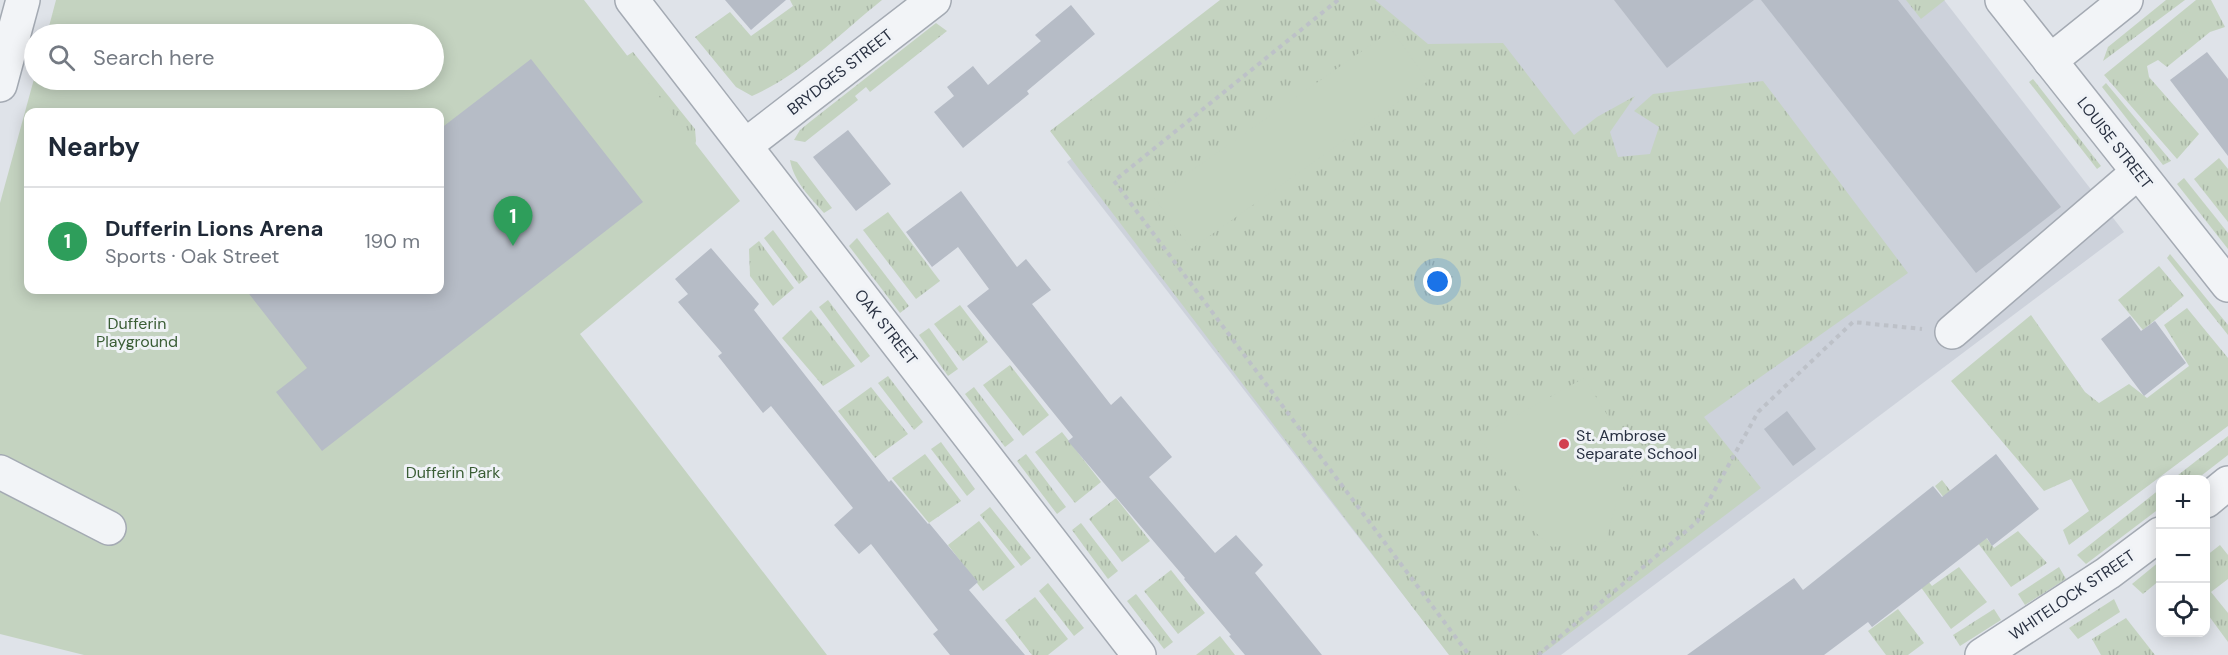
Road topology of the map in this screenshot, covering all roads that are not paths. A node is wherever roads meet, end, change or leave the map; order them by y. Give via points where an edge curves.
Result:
1 (23, 0) edge
2 (632, 0) edge
3 (934, 0) edge
4 (2002, 0) edge
5 (2126, 0) edge
6 (2050, 61) junction
7 (0, 85) edge
8 (746, 145) junction
9 (2138, 172) junction
10 (2228, 285) edge
11 (1952, 332) road end
12 (0, 472) edge
13 (2228, 483) edge
14 (2210, 497) edge
15 (110, 528) dead end
16 (2156, 537) edge
17 (1139, 655) edge
18 (1982, 655) edge

1 - 7 street
2 - 8 street, OAK STREET
3 - 8 street, BRYDGES STREET
4 - 6 street, LOUISE STREET
5 - 6 street
6 - 9 street, LOUISE STREET
8 - 17 street, OAK STREET
9 - 10 street, LOUISE STREET
9 - 11 street
12 - 15 street
13 - 14 street
16 - 18 street, WHITELOCK STREET

